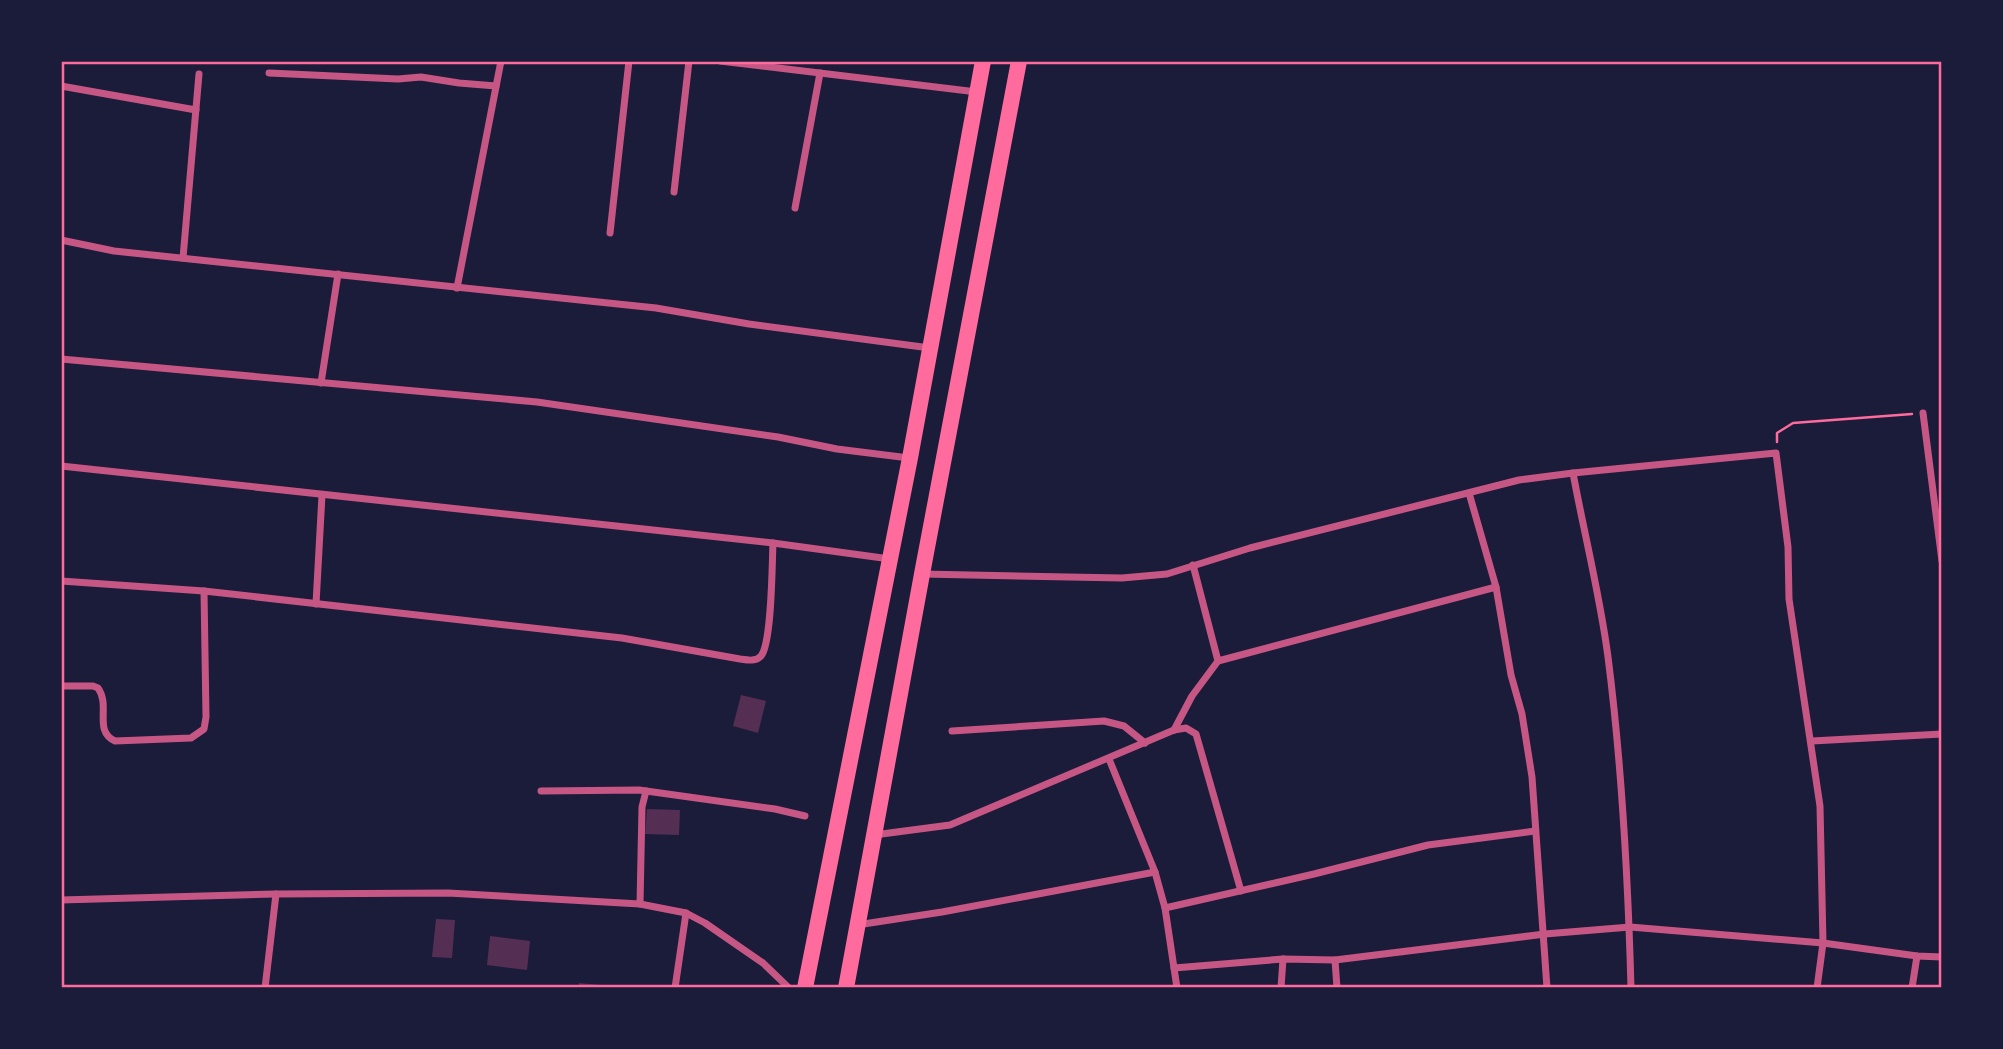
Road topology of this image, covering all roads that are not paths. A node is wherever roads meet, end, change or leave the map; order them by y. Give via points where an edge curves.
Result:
1 (500, 61) edge
2 (629, 61) edge
3 (690, 61) edge
4 (720, 61) edge
5 (983, 61) edge
6 (1019, 61) edge
7 (269, 73) dead end
8 (820, 73) junction
9 (200, 74) dead end
10 (61, 86) edge
11 (496, 86) junction
12 (977, 92) junction
13 (196, 110) junction
14 (674, 192) dead end
15 (795, 208) dead end
16 (610, 233) dead end
17 (61, 240) edge
18 (183, 258) junction
19 (338, 274) junction
20 (457, 288) junction
21 (930, 348) junction
22 (61, 359) edge
23 (321, 383) junction
24 (1923, 413) road end
25 (910, 458) junction
26 (61, 466) edge
27 (1573, 472) junction
28 (1469, 493) junction
29 (322, 495) junction
30 (773, 543) junction
31 (890, 559) junction
32 (1942, 561) edge
33 (1193, 565) junction
34 (922, 574) junction
35 (61, 581) edge
36 (1496, 587) junction
37 (204, 591) junction
38 (316, 604) junction
39 (1218, 661) junction
40 (61, 686) edge
41 (1174, 730) junction
42 (952, 731) dead end
43 (1942, 734) edge
44 (1812, 741) junction
45 (1145, 743) junction
46 (1109, 759) junction
47 (541, 791) dead end
48 (646, 791) junction
49 (805, 817) dead end
50 (1535, 831) junction
51 (874, 835) junction
52 (1155, 872) junction
53 (1241, 891) junction
54 (276, 894) junction
55 (61, 900) edge
56 (640, 904) junction
57 (1165, 908) junction
58 (686, 913) junction
59 (857, 925) junction
60 (1630, 927) junction
61 (1545, 934) junction
62 (1823, 943) junction
63 (1917, 956) junction
64 (1942, 957) edge
65 (1283, 959) junction
66 (1335, 960) junction
67 (1174, 968) junction
68 (265, 988) edge
69 (675, 988) edge
70 (789, 988) edge
71 (805, 988) edge
72 (846, 988) edge
73 (1177, 988) edge
74 (1281, 988) edge
75 (1337, 988) edge
76 (1548, 988) edge
77 (1631, 988) edge
78 (1818, 988) edge
79 (1912, 988) edge

1 - 11 street
2 - 16 street
3 - 14 street
4 - 8 street
5 - 12 highway
6 - 34 highway
7 - 11 street via 421,77
8 - 12 street
8 - 15 street
9 - 13 street
10 - 13 street
11 - 20 street
12 - 21 highway
13 - 18 street
17 - 18 street
18 - 19 street
19 - 20 street
19 - 23 street
20 - 21 street via 656,308
21 - 25 highway
22 - 23 street
23 - 25 street via 537,402
24 - 32 street
25 - 31 highway
26 - 29 street
27 - 28 street
27 - 44 street via 1776,453 1788,547 1789,599
27 - 60 street via 1607,654
28 - 33 street
28 - 36 street
29 - 30 street
29 - 38 street
30 - 31 street
30 - 38 street via 765,648 754,660 622,638
31 - 71 highway
33 - 34 street via 1167,574 1122,578
33 - 39 street
34 - 51 highway
35 - 37 street
36 - 39 street
36 - 50 street via 1522,714
37 - 38 street
37 - 40 street via 206,717 197,736 115,741 104,732 104,698 98,688
39 - 41 street
41 - 45 street
41 - 53 street via 1186,728 1196,734
42 - 45 street via 1104,721 1124,726
43 - 44 street
44 - 62 street via 1820,806
45 - 46 street
46 - 51 street via 950,825
46 - 52 street
47 - 48 street
48 - 49 street
48 - 56 street
50 - 53 street via 1428,845
50 - 61 street
51 - 59 highway
52 - 57 street
52 - 59 street
53 - 57 street
54 - 55 street
54 - 56 street via 448,893
54 - 68 street
56 - 58 street
57 - 67 street
58 - 69 street
58 - 70 street via 763,963
59 - 72 highway
60 - 61 street
60 - 62 street
60 - 77 street
61 - 66 street
61 - 76 street
62 - 63 street
62 - 78 street
63 - 64 street
63 - 79 street
65 - 66 street
65 - 67 street
65 - 74 street
66 - 75 street
67 - 73 street

